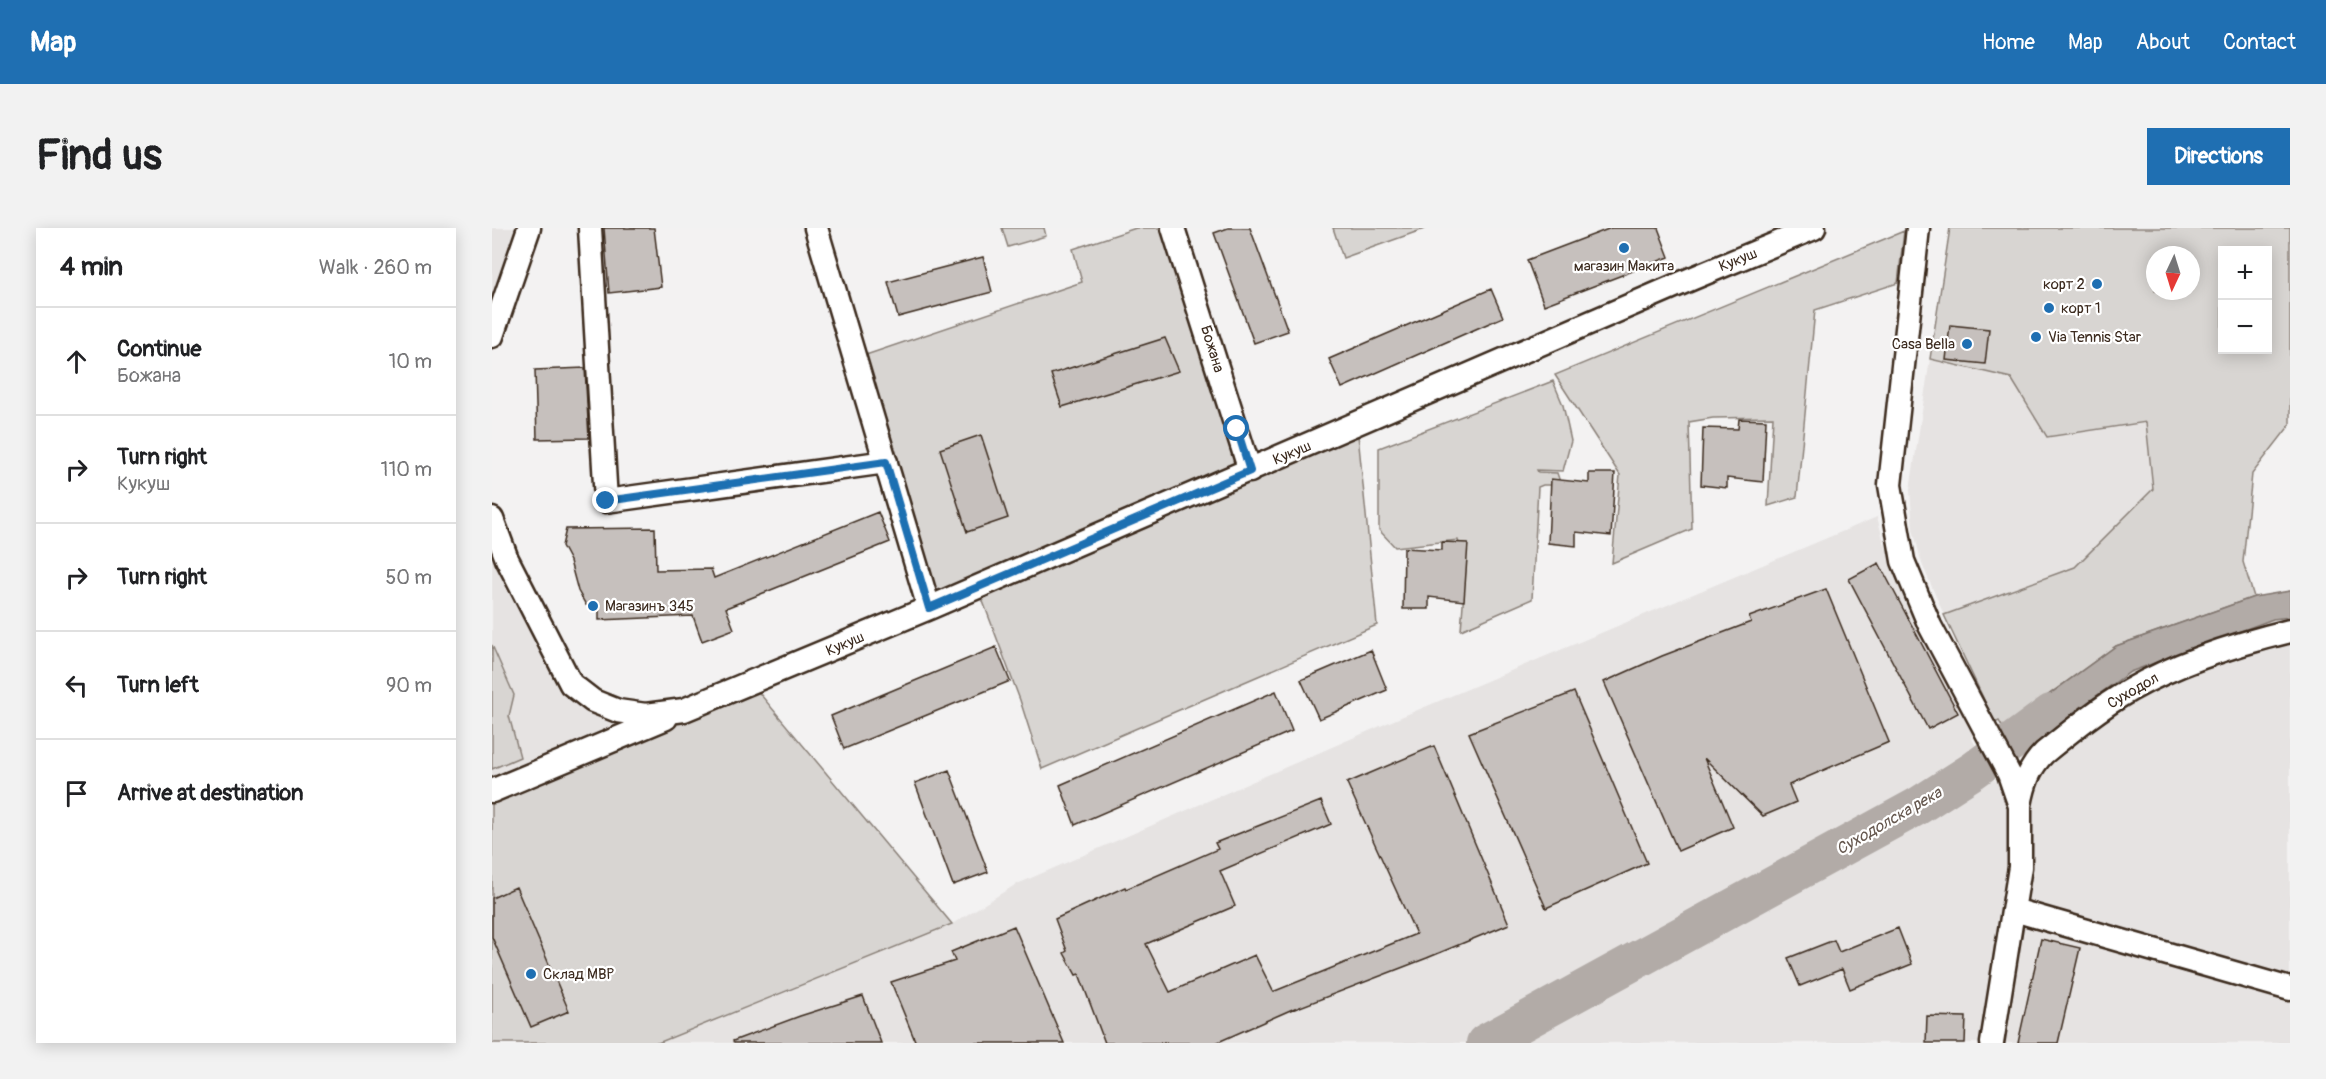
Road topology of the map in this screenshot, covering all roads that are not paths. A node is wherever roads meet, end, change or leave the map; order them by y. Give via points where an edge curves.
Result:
1 (529, 228) edge
2 (590, 228) edge
3 (816, 228) edge
4 (1173, 228) edge
5 (1814, 228) edge
6 (1918, 228) edge
7 (514, 273) junction
8 (492, 293) edge
9 (492, 336) edge
10 (886, 462) junction
11 (1250, 471) junction
12 (492, 519) edge
13 (929, 608) junction
14 (2290, 631) edge
15 (684, 710) junction
16 (492, 791) edge
17 (2020, 806) junction
18 (2014, 910) junction
19 (2290, 989) edge
20 (1992, 1043) edge

1 - 7 street
2 - 10 street via 606,501
3 - 10 street
4 - 11 street, Божана
5 - 11 street, Кукуш
6 - 17 street via 1890,485 1892,508 1903,561 1930,626 2009,774
7 - 8 street
7 - 9 street
10 - 13 street
11 - 13 street, Кукуш
12 - 15 street, Кукуш via 507,559 571,684 618,711 646,715
13 - 15 street, Кукуш
14 - 17 street, Суходол via 2197,660 2129,691 2079,725 2032,765
15 - 16 street
17 - 18 street via 2021,850
18 - 19 street
18 - 20 street

